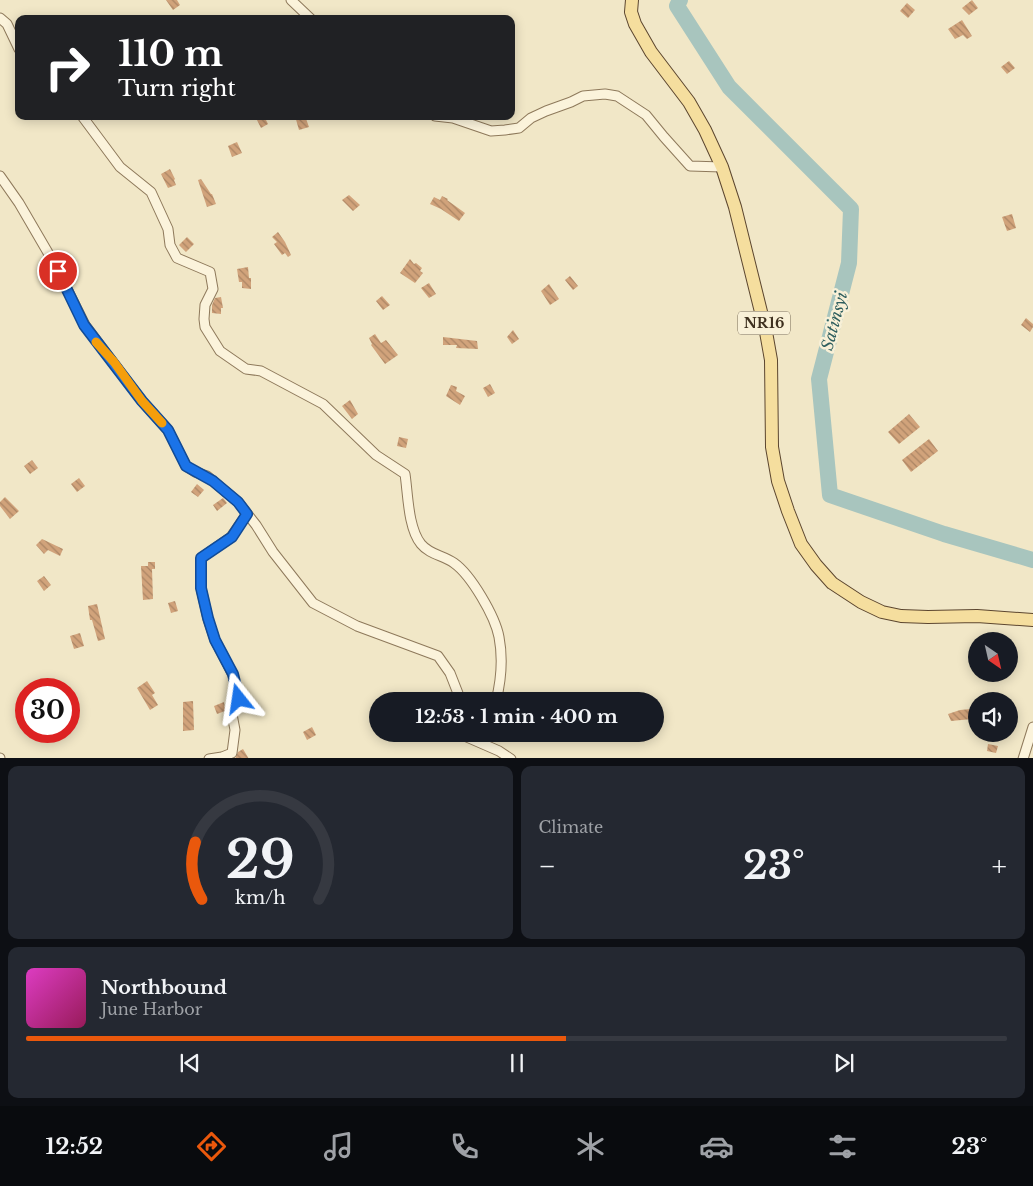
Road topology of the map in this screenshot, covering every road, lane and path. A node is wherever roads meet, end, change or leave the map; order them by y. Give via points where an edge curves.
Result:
1 (291, 0) edge
2 (632, 0) edge
3 (307, 15) edge
4 (0, 18) edge
5 (15, 41) edge
6 (85, 120) edge
7 (459, 120) edge
8 (722, 167) junction
9 (0, 176) edge
10 (247, 514) junction
11 (1033, 620) edge
12 (458, 692) edge
13 (498, 692) edge
14 (1033, 727) edge
15 (481, 743) edge
16 (209, 758) edge
17 (511, 758) edge
18 (1023, 758) edge

1 - 3 street
2 - 8 main road, NR16 via 635,24 651,52 689,102
4 - 5 street via 7,24
6 - 13 street via 120,167 151,192 177,258 210,272 213,289 205,305 205,327 220,350 246,368 261,370 323,404 376,455 405,474 411,520 420,543 431,554 454,563 471,579 499,636 502,668
7 - 8 street via 491,131 519,128 531,118 583,96 617,96 646,115 690,166
8 - 11 main road, NR16 via 766,332 771,360 772,447 783,496 801,544 832,583 882,612 901,616
9 - 10 street via 54,263 84,325 168,430 186,466 213,481
10 - 12 street via 313,603 358,626 438,656 450,672
10 - 16 street via 232,537 201,558 201,588 208,618 215,640 233,674 239,699 231,709 235,730 232,753
14 - 18 street
15 - 17 street

